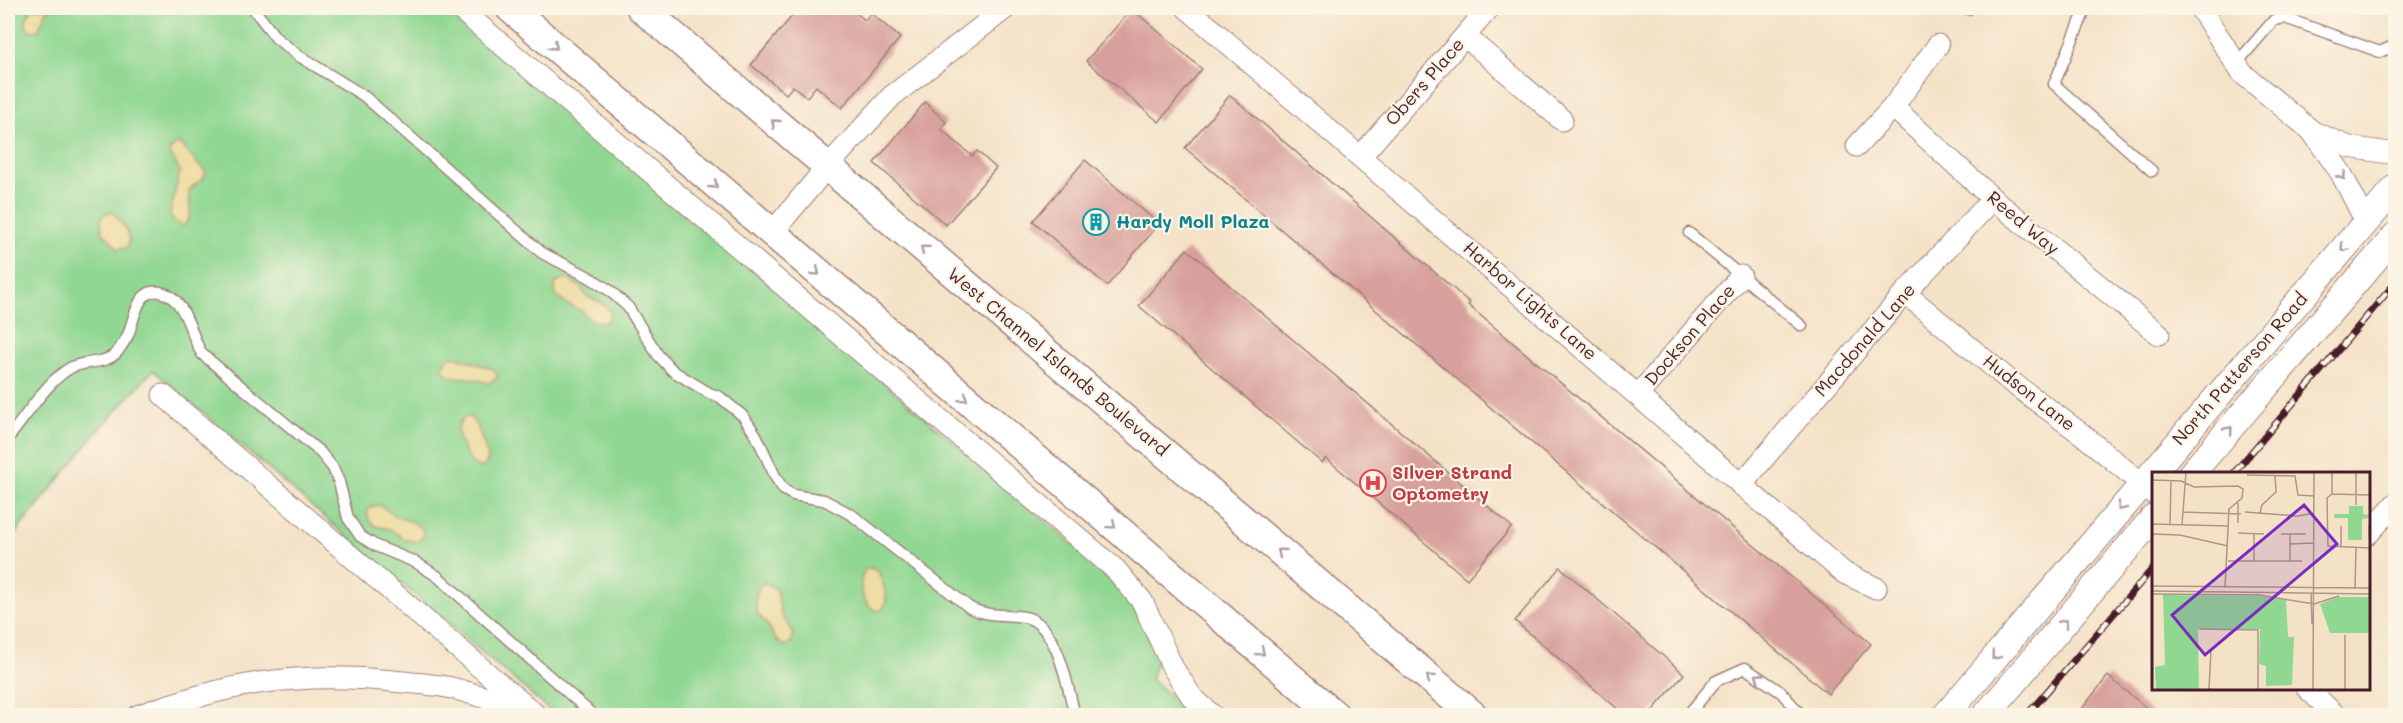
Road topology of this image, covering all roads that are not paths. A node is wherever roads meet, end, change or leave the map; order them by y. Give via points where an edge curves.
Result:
1 (253, 8) edge
2 (459, 8) edge
3 (510, 8) edge
4 (641, 8) edge
5 (1006, 8) edge
6 (1189, 8) edge
7 (1489, 8) edge
8 (2086, 8) edge
9 (2200, 8) edge
10 (1465, 36) junction
11 (2396, 40) edge
12 (1938, 45) dead end
13 (2236, 64) junction
14 (1893, 107) junction
15 (1562, 120) dead end
16 (2313, 132) junction
17 (1857, 146) dead end
18 (2396, 154) edge
19 (1361, 156) junction
20 (827, 167) junction
21 (2152, 171) dead end
22 (2396, 187) edge
23 (1993, 199) junction
24 (2366, 222) junction
25 (1689, 233) dead end
26 (771, 234) junction
27 (2396, 235) edge
28 (1741, 276) junction
29 (1905, 292) junction
30 (1802, 326) dead end
31 (2159, 334) dead end
32 (163, 395) dead end
33 (1638, 395) junction
34 (8, 438) edge
35 (2161, 472) edge
36 (2193, 472) edge
37 (1741, 485) junction
38 (2148, 488) edge
39 (2396, 503) edge
40 (2152, 520) edge
41 (2370, 532) edge
42 (1876, 588) dead end
43 (2309, 690) edge
44 (535, 714) edge
45 (137, 716) edge
46 (594, 716) edge
47 (1075, 716) edge
48 (1213, 716) edge
49 (1336, 716) edge
50 (1474, 716) edge
51 (1687, 716) edge
52 (1802, 716) edge
53 (1944, 716) edge
54 (1985, 716) edge
55 (2336, 716) edge

1 - 47 lane via 276,38 364,96 542,253 589,277 628,307 658,355 673,371 720,396 743,416 784,490 824,500 852,514 983,615 1027,617 1035,621 1052,642 1063,665
2 - 48 street via 1116,570 1142,601 1173,668 1192,697
3 -> 26 main road
20 -> 4 main road, West Channel Islands Boulevard
5 - 20 street via 892,96
6 - 19 street, Harbor Lights Lane
7 - 10 street, Obers Place
8 - 21 lane via 2054,84
9 - 13 street
10 - 15 street
10 - 19 street, Obers Place
11 - 13 lane via 2380,52 2285,18 2274,20
12 - 14 street
13 - 16 street
14 - 17 street
14 - 23 street, Reed Way
16 - 18 street via 2349,147
16 -> 24 street via 2341,173
19 - 33 street, Harbor Lights Lane
20 - 26 street
50 -> 20 main road, West Channel Islands Boulevard
22 - 24 street, North Patterson Road
23 - 29 street, Macdonald Lane
23 - 31 street, Reed Way
24 -> 35 street, North Patterson Road
25 - 28 lane
26 -> 49 main road
36 -> 27 street, North Patterson Road
28 - 30 lane
28 - 33 street, Dockson Place
29 - 37 street, Macdonald Lane
29 - 38 street, Hudson Lane via 2010,381
32 - 44 street
33 - 37 street, Harbor Lights Lane
34 - 46 lane via 68,370 117,353 128,335 136,307 150,293 159,291 177,302 184,312 202,354 320,452 333,468 348,518 360,536 437,576
37 - 42 street, Harbor Lights Lane via 1844,573
38 -> 53 street, North Patterson Road
39 - 41 street
54 -> 40 street
43 - 55 street
44 - 45 street via 446,687 350,677 296,677 196,695
52 -> 51 lane via 1781,692 1745,668 1716,681

